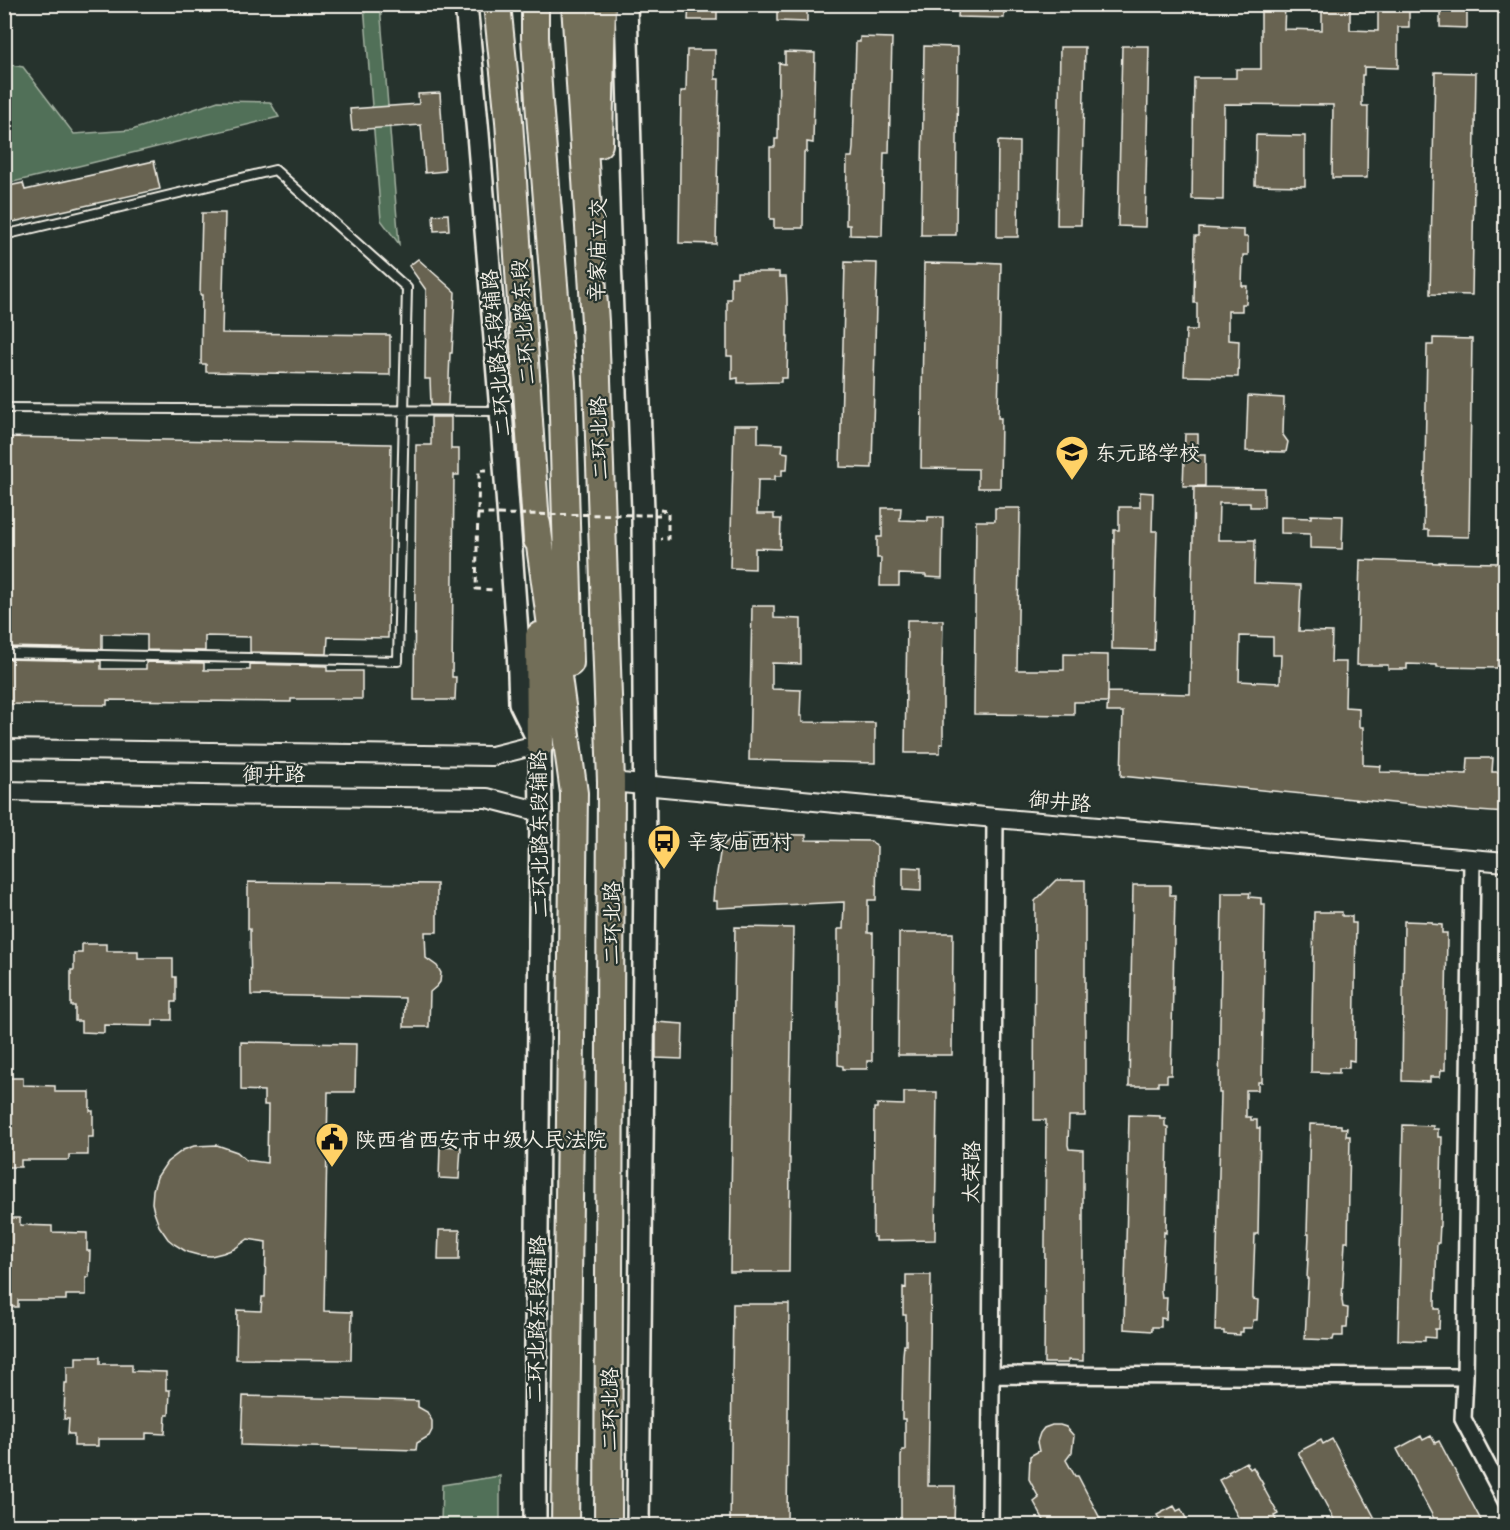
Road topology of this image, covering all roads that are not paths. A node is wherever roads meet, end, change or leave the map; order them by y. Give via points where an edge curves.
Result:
1 (466, 4) edge
2 (496, 4) edge
3 (507, 4) edge
4 (535, 4) edge
5 (575, 4) edge
6 (602, 4) edge
7 (626, 4) edge
8 (509, 121) junction
9 (4, 235) edge
10 (595, 321) junction
11 (4, 408) edge
12 (405, 410) junction
13 (501, 411) junction
14 (537, 524) junction
15 (4, 653) edge
16 (540, 744) junction
17 (4, 749) edge
18 (611, 782) junction
19 (645, 785) junction
20 (4, 791) edge
21 (574, 793) junction
22 (541, 812) junction
23 (996, 818) junction
24 (1472, 860) junction
25 (1506, 862) edge
26 (991, 1375) junction
27 (1465, 1377) junction
28 (1506, 1501) edge
29 (535, 1526) edge
30 (565, 1526) edge
31 (609, 1526) edge
32 (638, 1526) edge
33 (990, 1526) edge

1 - 13 main road, 二环北路东段辅路
2 - 8 highway
3 - 8 highway
4 - 21 highway, 二环北路 via 562,382
5 - 10 highway, 辛家庙立交
6 - 10 highway, 辛家庙立交
7 - 19 main road via 643,510
8 - 14 highway, 二环北路东段
9 - 12 lane via 275,170 407,288
10 - 18 highway, 二环北路
11 - 12 lane
12 - 13 lane
12 - 15 lane via 398,661
13 - 16 main road, 二环北路东段辅路 via 520,703
14 - 16 highway
14 - 21 highway, 二环北路
16 - 17 street, 御井路 via 492,756
16 - 22 main road, 二环北路东段辅路
18 - 19 street, 御井路
18 - 31 highway, 二环北路
19 - 23 street, 御井路
19 - 32 main road
20 - 22 street, 御井路 via 487,798
21 - 30 highway, 二环北路
22 - 29 main road, 二环北路东段辅路
23 - 24 street, 御井路
23 - 26 street, 太荣路
24 - 25 street, 御井路
24 - 27 street
26 - 27 street
26 - 33 street, 太荣路
27 - 28 street via 1463,1419

